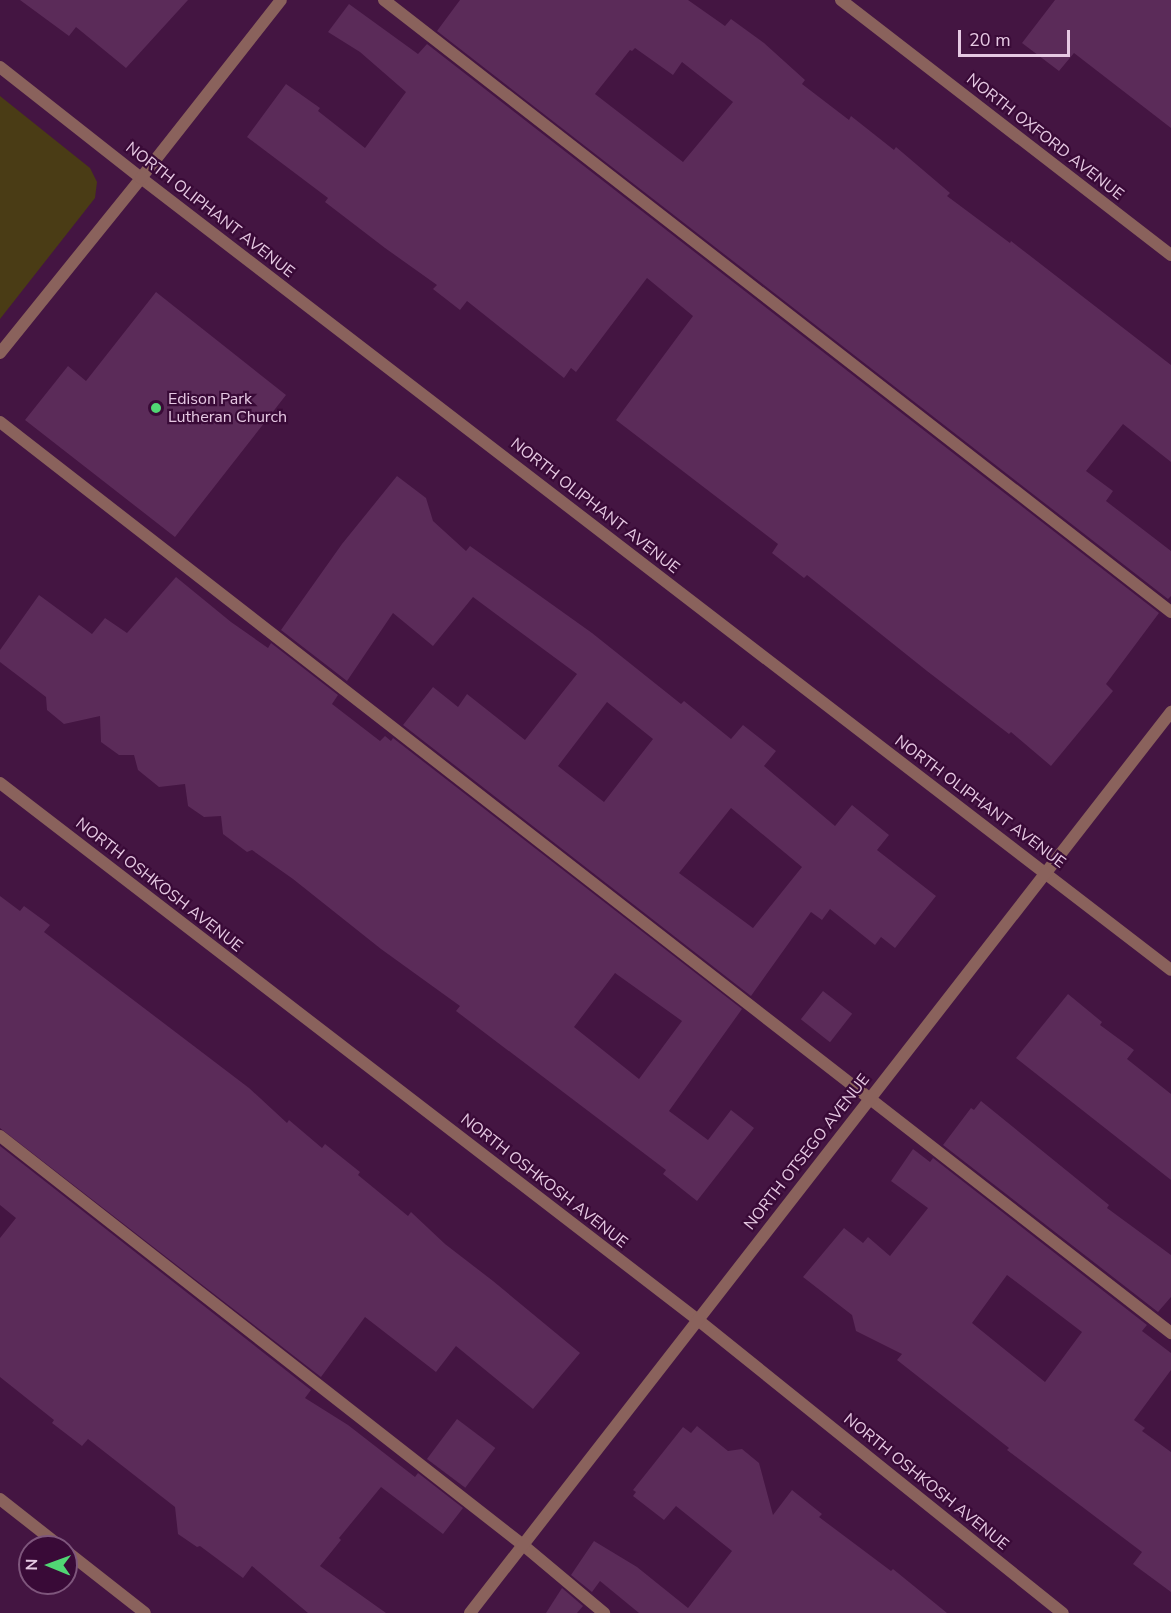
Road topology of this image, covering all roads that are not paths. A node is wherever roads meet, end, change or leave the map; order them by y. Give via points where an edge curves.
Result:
1 (281, 0) edge
2 (384, 0) edge
3 (842, 0) edge
4 (0, 67) edge
5 (141, 178) junction
6 (1171, 255) edge
7 (0, 353) edge
8 (0, 422) edge
9 (1171, 612) edge
10 (1171, 712) edge
11 (0, 783) edge
12 (1046, 873) junction
13 (1171, 970) edge
14 (871, 1097) junction
15 (0, 1136) edge
16 (698, 1320) junction
17 (1171, 1333) edge
18 (0, 1499) edge
19 (46, 1535) edge
20 (523, 1545) junction
21 (78, 1560) edge
22 (145, 1613) edge
23 (470, 1613) edge
24 (604, 1613) edge
25 (1063, 1613) edge

1 - 5 street
2 - 9 street
3 - 6 street, NORTH OXFORD AVENUE
4 - 5 street, NORTH OLIPHANT AVENUE
5 - 7 street
5 - 12 street, NORTH OLIPHANT AVENUE
8 - 14 street
10 - 12 street, NORTH OTSEGO AVENUE
11 - 16 street, NORTH OSHKOSH AVENUE
12 - 13 street, NORTH OLIPHANT AVENUE
12 - 14 street, NORTH OTSEGO AVENUE
14 - 16 street, NORTH OTSEGO AVENUE
14 - 17 street
15 - 20 street
16 - 20 street, NORTH OTSEGO AVENUE
16 - 25 street, NORTH OSHKOSH AVENUE
18 - 19 street
20 - 23 street, NORTH OTSEGO AVENUE
20 - 24 street
21 - 22 street

